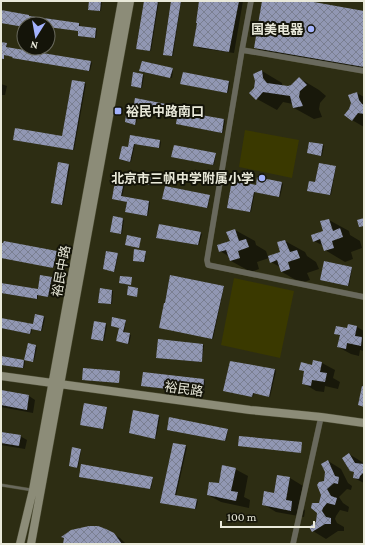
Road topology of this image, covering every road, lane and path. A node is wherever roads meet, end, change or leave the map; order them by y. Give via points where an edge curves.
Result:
1 (122, 1) edge
2 (130, 1) edge
3 (251, 1) edge
4 (242, 50) junction
5 (364, 71) edge
6 (364, 297) edge
7 (1, 376) edge
8 (56, 384) junction
9 (321, 417) junction
10 (364, 423) edge
11 (1, 485) edge
12 (33, 490) junction
13 (20, 544) edge
14 (31, 544) edge
15 (293, 544) edge

1 - 8 street, 裕民中路
2 - 8 street, 裕民中路
3 - 4 street
4 - 5 street
4 - 6 street via 208,265
7 - 8 street, 裕民路
8 - 9 street, 裕民路
8 - 12 street, 裕民中路
8 - 14 street, 裕民中路
9 - 10 street, 裕民路
9 - 15 street
11 - 12 lane
12 - 13 street, 裕民中路

